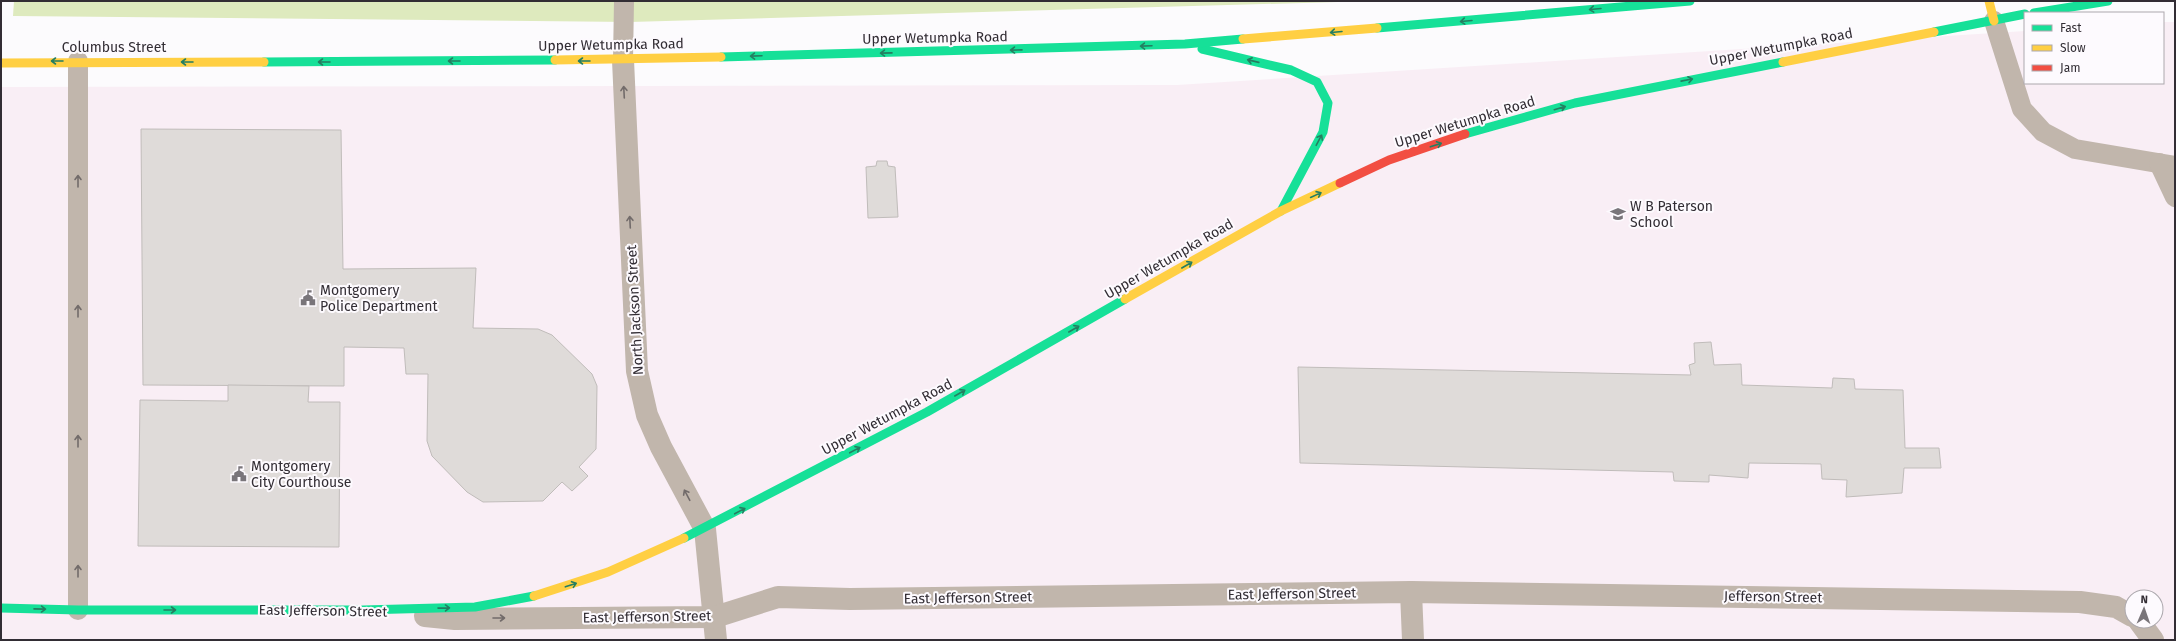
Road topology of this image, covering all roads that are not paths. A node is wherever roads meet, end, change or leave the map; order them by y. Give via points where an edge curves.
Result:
1 (624, 1) edge
2 (1690, 1) edge
3 (1989, 1) edge
4 (2108, 1) edge
5 (2040, 12) edge
6 (2024, 14) edge
7 (1994, 21) junction
8 (1184, 44) junction
9 (623, 60) junction
10 (78, 61) junction
11 (226, 62) joint
12 (1, 63) edge
13 (2167, 165) edge
14 (2175, 197) edge
15 (1281, 212) junction
16 (706, 530) junction
17 (1410, 592) junction
18 (1, 608) edge
19 (78, 610) junction
20 (363, 610) junction
21 (2124, 612) edge
22 (715, 617) junction
23 (2145, 629) edge
24 (716, 640) edge
25 (1413, 640) edge
26 (2154, 640) edge

1 - 9 lane
2 -> 8 main road, Upper Wetumpka Road
3 - 7 main road
4 - 5 main road
6 - 7 main road, Upper Wetumpka Road
7 - 13 lane via 2022,109 2043,132 2075,149
15 -> 7 main road, Upper Wetumpka Road via 1389,160 1575,103
8 -> 9 main road, Upper Wetumpka Road
15 -> 8 main road via 1323,132 1328,103 1317,82 1291,70
9 -> 11 main road, Upper Wetumpka Road
16 -> 9 street, North Jackson Street via 661,447 647,415 637,371
11 -> 10 main road, Columbus Street
10 -> 12 main road, Columbus Street
19 -> 10 lane
13 - 14 lane
16 -> 15 main road, Upper Wetumpka Road via 927,412
20 -> 16 main road, Upper Wetumpka Road via 475,607 540,595 608,572
16 - 22 street, North Jackson Street
17 - 21 street, Jefferson Street via 2080,602 2116,607
17 - 22 street, East Jefferson Street via 850,599 778,597
17 - 25 street
18 -> 19 main road, East Jefferson Street
19 -> 20 main road, East Jefferson Street
20 -> 22 street, East Jefferson Street via 455,619
22 - 24 street, North Jackson Street
23 - 26 street

